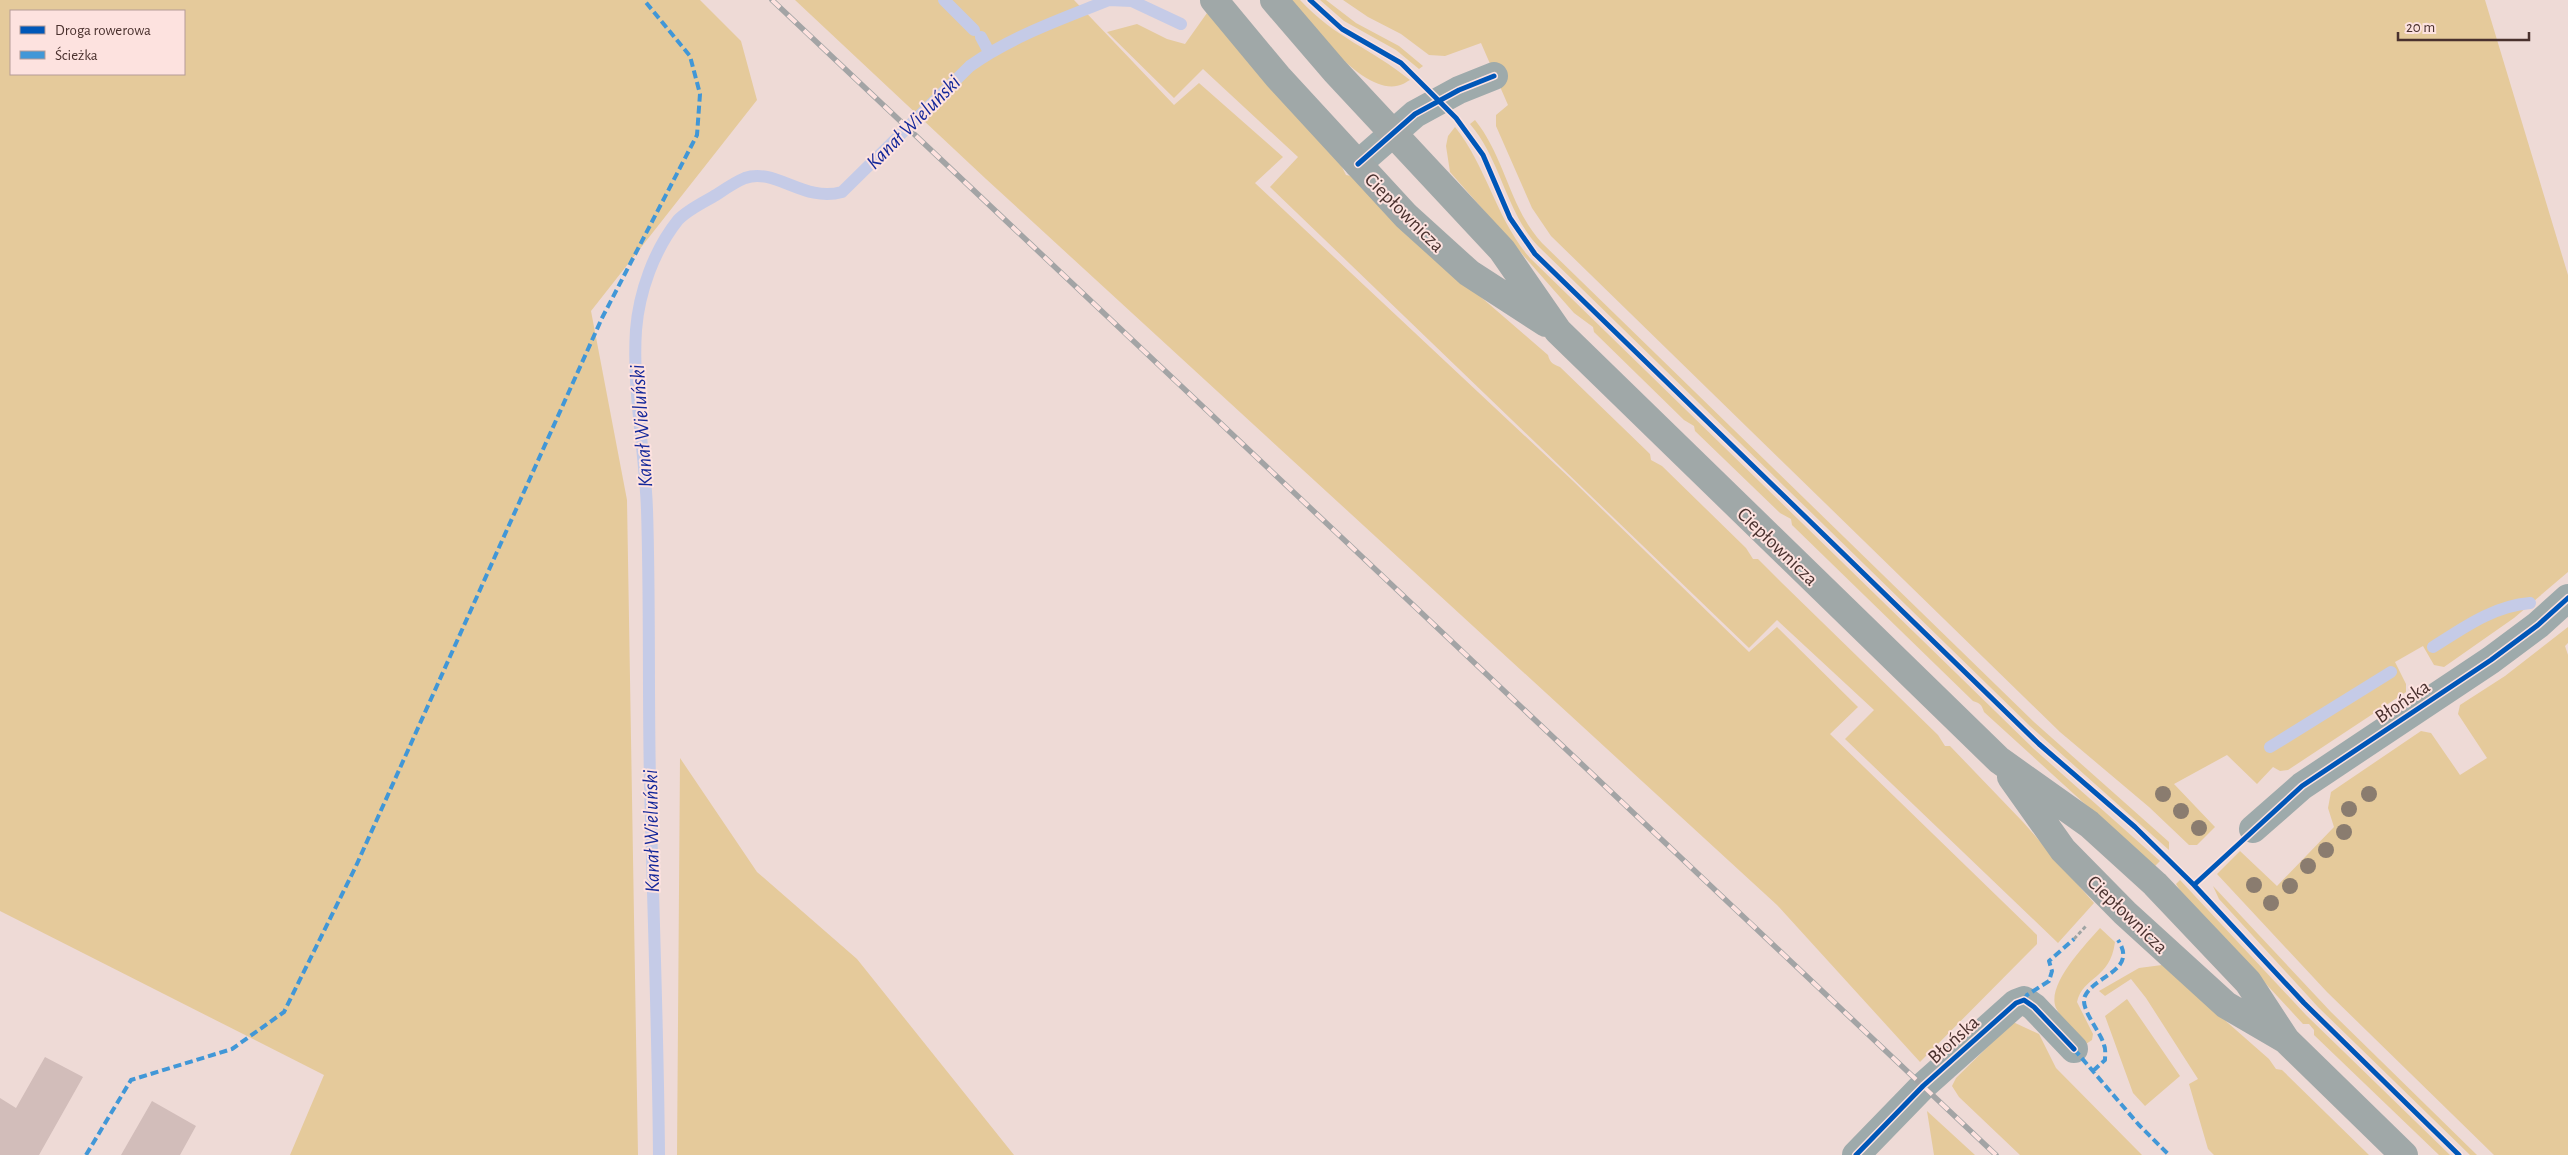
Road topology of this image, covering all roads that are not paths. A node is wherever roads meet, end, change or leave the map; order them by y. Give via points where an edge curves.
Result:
1 (1214, 0) edge
2 (1274, 0) edge
3 (1494, 76) dead end
4 (1393, 132) junction
5 (1358, 164) junction
6 (1558, 331) junction
7 (2568, 598) edge
8 (1998, 760) junction
9 (2253, 829) dead end
10 (2286, 1040) junction
11 (2074, 1049) dead end
12 (1856, 1155) edge
13 (2404, 1155) edge

1 - 5 main road, Ciepłownicza via 1278,77
2 - 4 main road, Ciepłownicza
3 - 4 street via 1438,100
4 - 5 street
4 - 6 main road, Ciepłownicza via 1502,250
5 - 6 main road, Ciepłownicza via 1412,222 1470,273
6 - 8 main road, Ciepłownicza
7 - 9 street, Błońska via 2491,660 2302,786
8 - 10 main road, Ciepłownicza via 2089,824 2155,884 2248,982
8 - 10 main road, Ciepłownicza via 2063,850 2108,896 2226,1005
10 - 13 main road, Ciepłownicza
11 - 12 street, Błońska via 2034,1007 2024,1000 2016,1003 1923,1086

